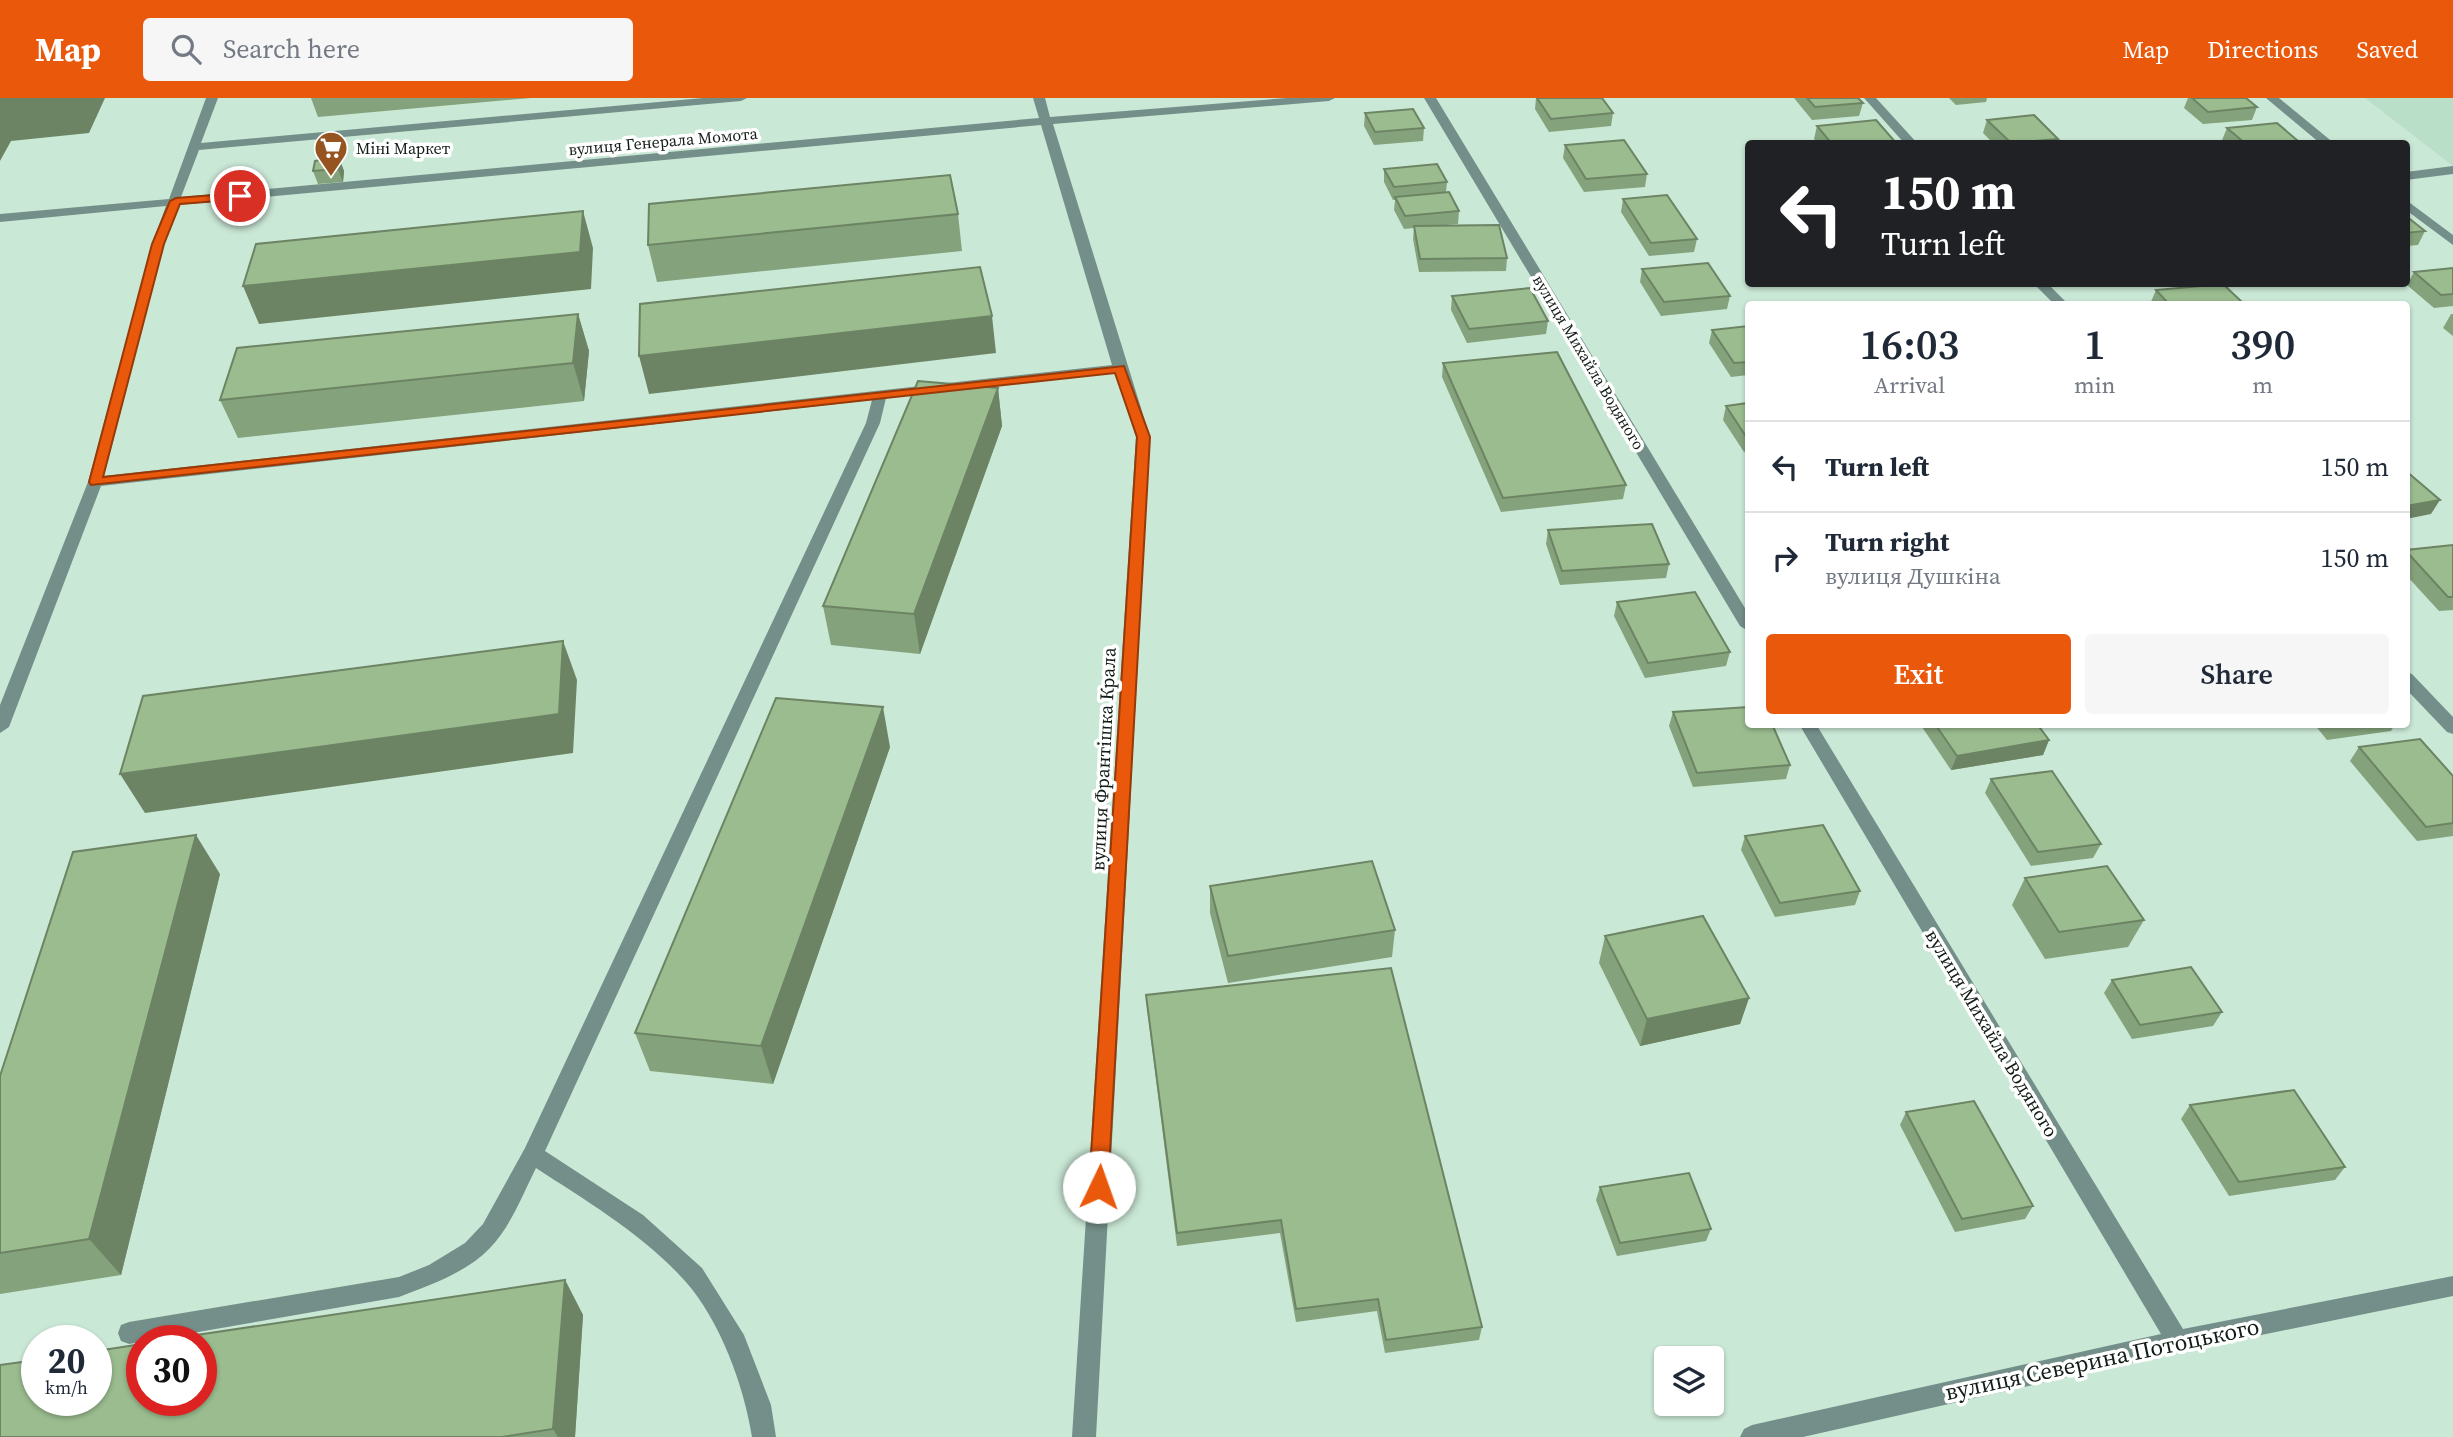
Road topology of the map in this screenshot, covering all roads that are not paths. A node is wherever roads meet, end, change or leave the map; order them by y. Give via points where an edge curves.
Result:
1 (212, 98) edge
2 (741, 98) edge
3 (1039, 98) edge
4 (1329, 98) edge
5 (1430, 98) edge
6 (1870, 98) edge
7 (2272, 98) edge
8 (1045, 121) junction
9 (1908, 140) edge
10 (2324, 140) edge
11 (195, 147) junction
12 (2453, 170) edge
13 (2410, 175) edge
14 (176, 201) junction
15 (2410, 207) edge
16 (0, 218) edge
17 (2453, 241) edge
18 (2044, 287) edge
19 (2058, 301) edge
20 (1120, 368) junction
21 (880, 394) junction
22 (95, 482) junction
23 (1745, 621) edge
24 (2410, 682) edge
25 (0, 727) edge
26 (1809, 728) edge
27 (2453, 728) edge
28 (533, 1154) junction
29 (2453, 1286) edge
30 (176, 1325) edge
31 (2178, 1341) junction
32 (764, 1437) edge
33 (1084, 1437) edge
34 (1752, 1437) edge

1 - 11 street
2 - 11 street
3 - 8 street, вулиця Франтішка Крала
4 - 8 street, вулиця Генерала Момота
5 - 23 street, вулиця Михайла Водяного
6 - 9 street
7 - 10 street
8 - 14 street, вулиця Генерала Момота
8 - 20 street, вулиця Франтішка Крала
11 - 14 street
12 - 13 street
14 - 16 street, вулиця Генерала Момота
14 - 22 street via 158,244
15 - 17 street
18 - 19 street
20 - 21 street
20 - 33 street, вулиця Франтішка Крала via 1143,437
21 - 22 street
21 - 28 street via 873,423
22 - 25 street
24 - 27 street
26 - 31 street, вулиця Михайла Водяного
28 - 30 street via 490,1233 464,1256 430,1276 399,1287
28 - 32 street via 635,1222 694,1275 733,1335 760,1405
29 - 31 street, вулиця Северина Потоцького
31 - 34 street, вулиця Северина Потоцького

